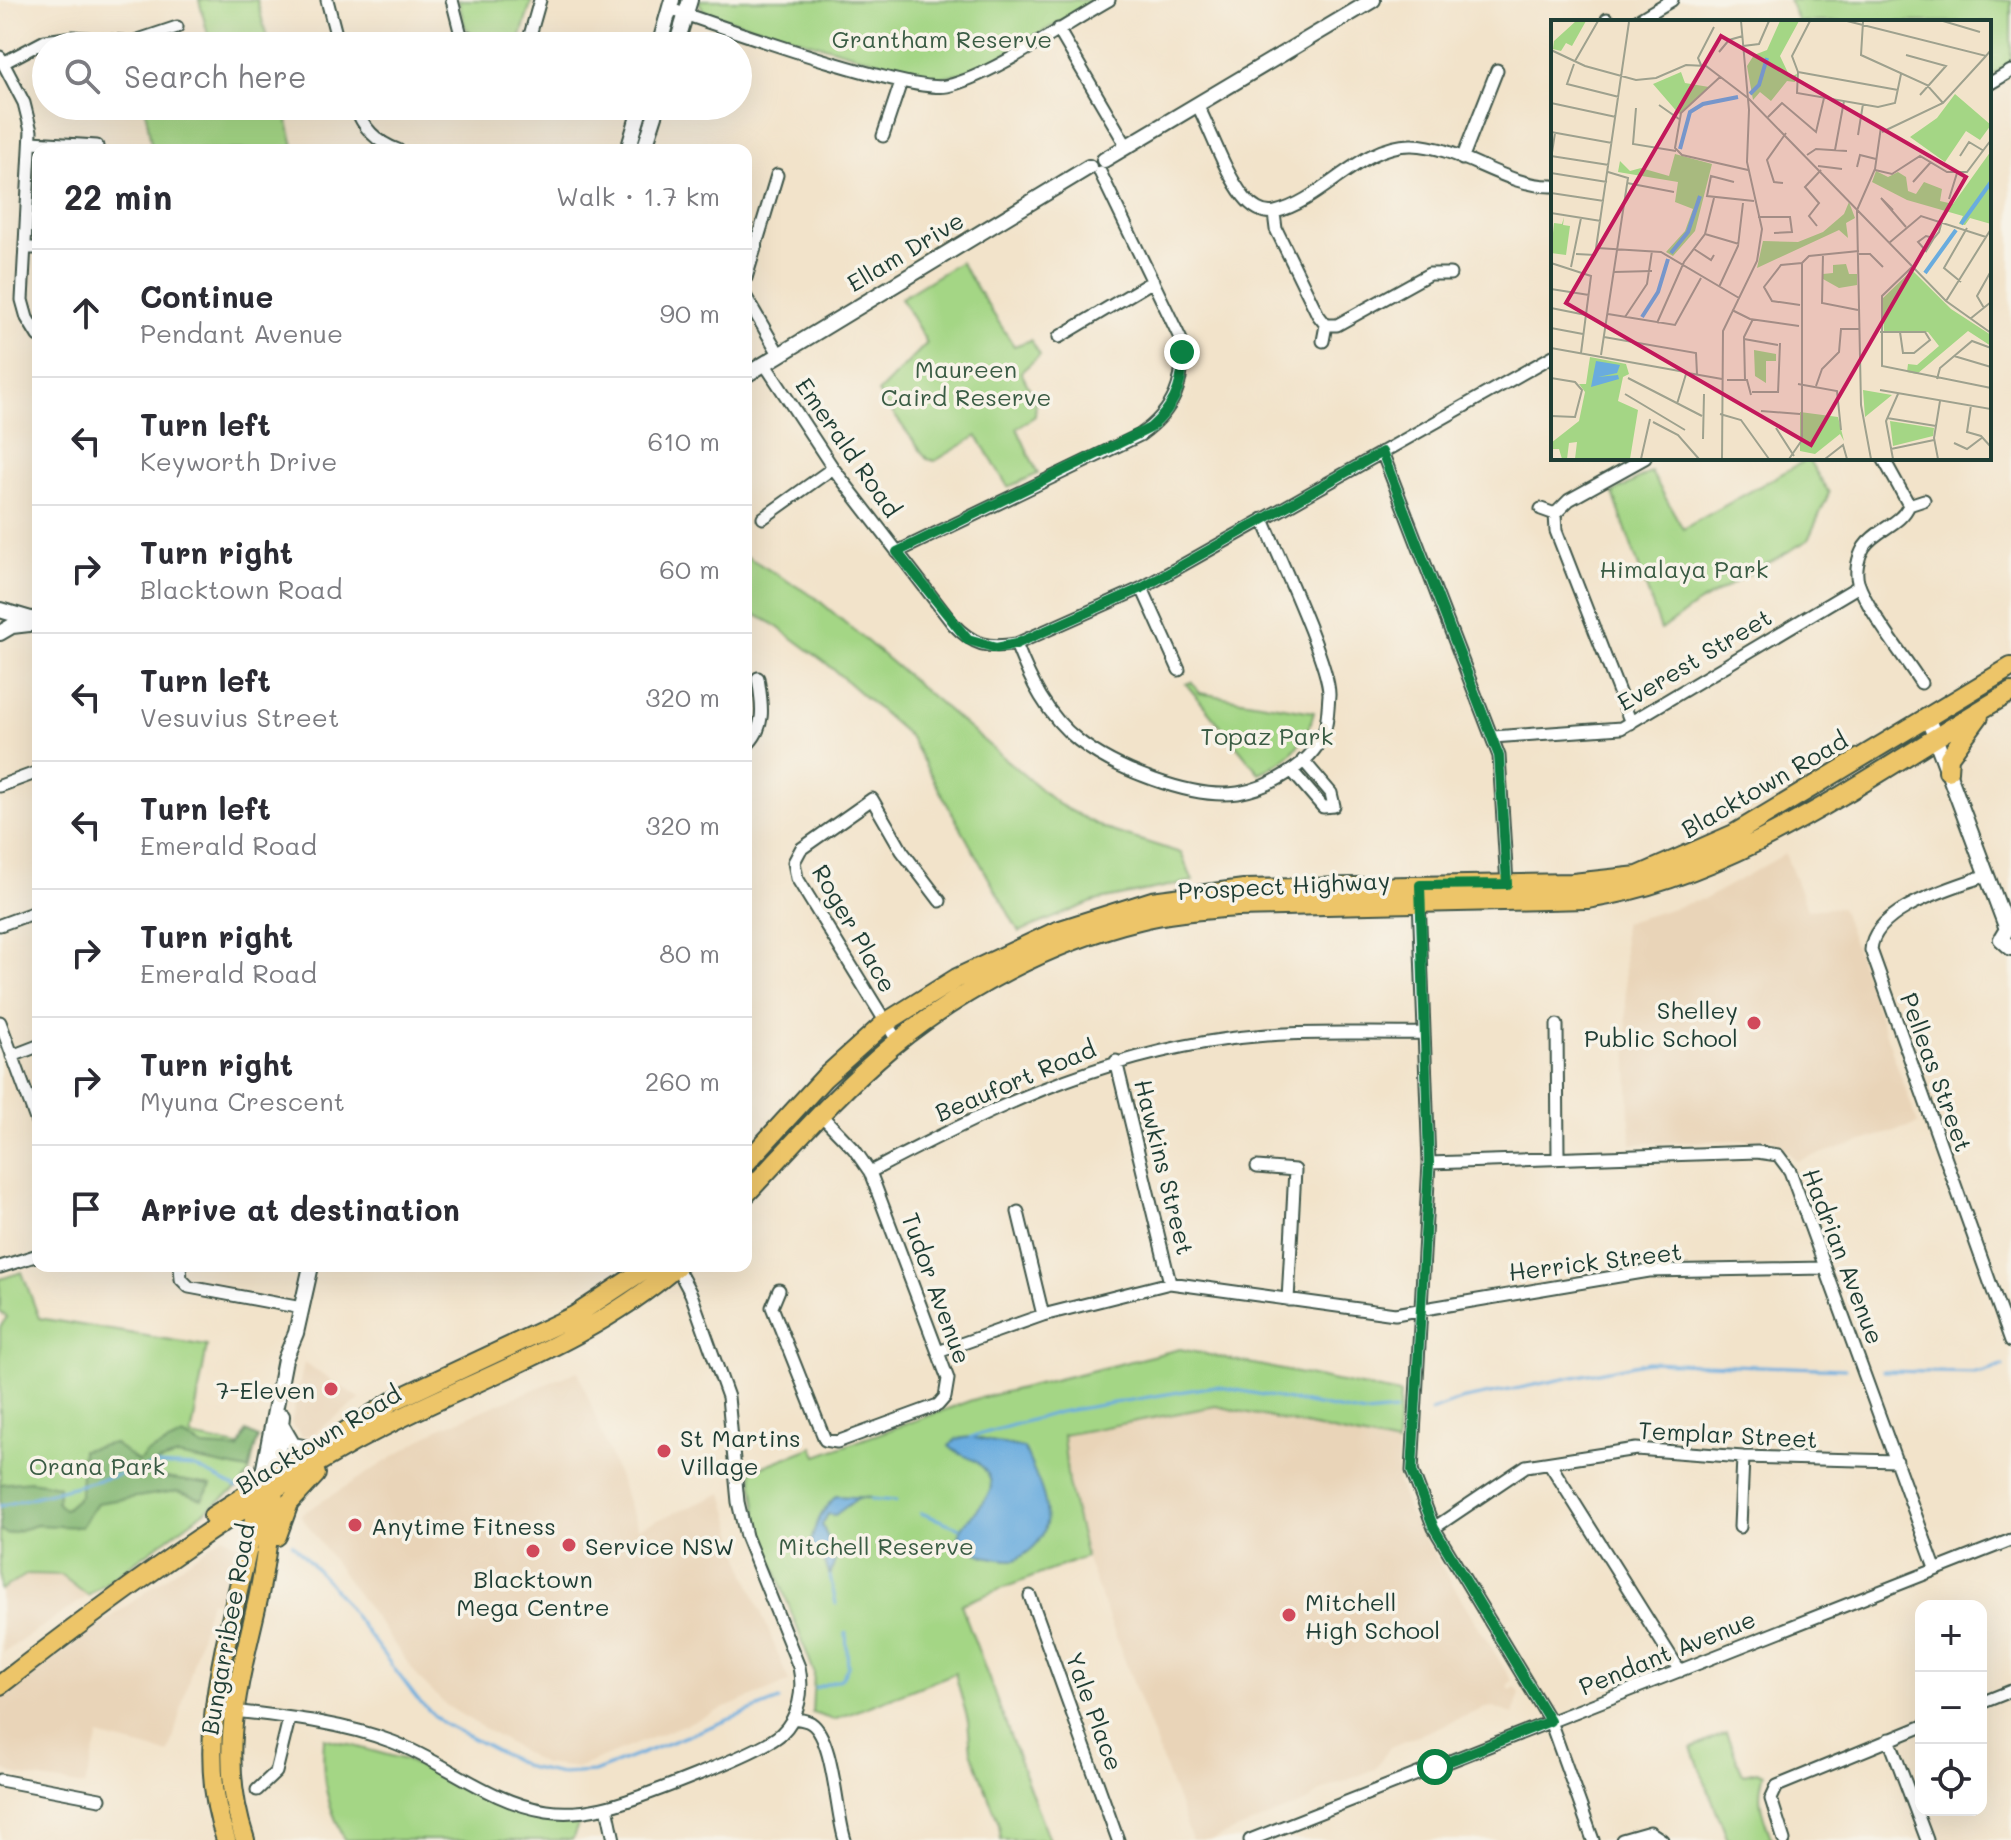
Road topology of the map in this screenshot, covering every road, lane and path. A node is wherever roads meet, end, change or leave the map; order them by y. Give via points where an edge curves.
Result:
1 (327, 0) edge
2 (452, 0) edge
3 (540, 0) edge
4 (1109, 0) edge
5 (1373, 0) edge
6 (1672, 0) edge
7 (671, 5) edge
8 (688, 7) edge
9 (1638, 20) edge
10 (177, 27) dead end
11 (1058, 29) junction
12 (162, 32) edge
13 (335, 32) edge
14 (460, 32) edge
15 (531, 32) edge
16 (663, 32) edge
17 (680, 32) edge
18 (32, 47) edge
19 (2, 60) edge
20 (1497, 70) dead end
21 (2011, 71) edge
22 (901, 82) junction
23 (1991, 83) edge
24 (1197, 104) junction
25 (361, 120) edge
26 (637, 120) edge
27 (654, 120) edge
28 (883, 136) dead end
29 (32, 142) junction
30 (64, 144) edge
31 (382, 144) edge
32 (630, 144) edge
33 (646, 144) edge
34 (1126, 145) junction
35 (1462, 159) junction
36 (1098, 166) junction
37 (777, 175) dead end
38 (1551, 186) edge
39 (1274, 213) junction
40 (32, 248) edge
41 (752, 258) edge
42 (1450, 274) dead end
43 (1153, 281) junction
44 (752, 307) edge
45 (1326, 325) junction
46 (32, 326) edge
47 (1059, 337) dead end
48 (1323, 341) dead end
49 (779, 354) junction
50 (1551, 357) edge
51 (764, 363) junction
52 (752, 371) edge
53 (1382, 452) junction
54 (1641, 460) edge
55 (1884, 460) edge
56 (833, 468) junction
57 (1924, 500) dead end
58 (1909, 505) junction
59 (1541, 509) dead end
60 (1555, 514) junction
61 (763, 518) dead end
62 (1263, 519) junction
63 (897, 552) junction
64 (1859, 586) junction
65 (1142, 588) junction
66 (0, 610) edge
67 (32, 620) edge
68 (32, 623) edge
69 (0, 633) edge
70 (1016, 644) junction
71 (2011, 667) edge
72 (1179, 670) dead end
73 (758, 678) dead end
74 (1921, 683) dead end
75 (2011, 692) edge
76 (1985, 707) junction
77 (1927, 716) junction
78 (1631, 723) junction
79 (1493, 737) junction
80 (1935, 737) junction
81 (752, 740) edge
82 (1303, 760) junction
83 (1292, 771) junction
84 (1948, 771) junction
85 (32, 774) edge
86 (0, 786) edge
87 (1984, 876) junction
88 (1507, 884) junction
89 (1420, 894) junction
90 (940, 901) dead end
91 (32, 913) edge
92 (0, 925) edge
93 (2009, 929) edge
94 (2011, 948) edge
95 (0, 1022) edge
96 (885, 1023) junction
97 (1557, 1025) dead end
98 (1424, 1033) junction
99 (898, 1042) junction
100 (32, 1048) edge
101 (12, 1056) junction
102 (1116, 1061) junction
103 (32, 1109) edge
104 (821, 1115) junction
105 (752, 1156) edge
106 (1558, 1157) junction
107 (1429, 1163) junction
108 (1257, 1167) dead end
109 (870, 1172) junction
110 (752, 1188) edge
111 (1018, 1212) dead end
112 (32, 1257) edge
113 (0, 1267) edge
114 (1825, 1268) junction
115 (179, 1272) edge
116 (310, 1272) edge
117 (641, 1272) edge
118 (669, 1272) edge
119 (680, 1272) edge
120 (1170, 1283) junction
121 (779, 1290) dead end
122 (1288, 1300) junction
123 (302, 1308) junction
124 (1420, 1311) junction
125 (1043, 1315) junction
126 (296, 1333) junction
127 (2011, 1341) edge
128 (938, 1352) junction
129 (281, 1426) junction
130 (355, 1442) junction
131 (314, 1449) junction
132 (1743, 1457) junction
133 (1897, 1461) junction
134 (1550, 1464) junction
135 (267, 1487) junction
136 (1740, 1527) dead end
137 (1434, 1528) junction
138 (2011, 1540) edge
139 (198, 1542) junction
140 (246, 1568) junction
141 (1935, 1568) junction
142 (259, 1595) junction
143 (1030, 1596) dead end
144 (0, 1669) edge
145 (1680, 1671) junction
146 (0, 1685) edge
147 (2010, 1694) edge
148 (1987, 1701) edge
149 (233, 1711) junction
150 (793, 1718) junction
151 (289, 1719) junction
152 (1550, 1721) junction
153 (1915, 1729) edge
154 (1889, 1739) junction
155 (0, 1780) edge
156 (257, 1790) dead end
157 (100, 1799) dead end
158 (607, 1807) junction
159 (226, 1840) edge
160 (245, 1840) edge
161 (614, 1840) edge
162 (845, 1840) edge
163 (1118, 1840) edge
164 (1250, 1840) edge
165 (1593, 1840) edge
166 (1622, 1840) edge
167 (1662, 1840) edge
168 (1784, 1840) edge
169 (1927, 1840) edge

1 - 13 street
2 - 14 street
3 - 15 street
4 - 11 street
5 - 24 street, Ellam Drive
6 - 9 street
7 - 8 street
7 - 16 street
8 - 17 street
8 - 22 street
10 - 12 street
11 - 22 street via 971,79 943,87
11 - 34 street
18 - 19 street
19 - 29 street via 27,112
20 - 35 street
21 - 23 street
22 - 28 street
24 - 34 street, Ellam Drive
24 - 39 street via 1242,195 1263,212
25 - 31 street
26 - 32 street
27 - 33 street
29 - 30 street
29 - 40 street
34 - 36 street, Ellam Drive
35 - 38 street via 1531,184
35 - 39 street via 1431,148 1400,146
36 - 43 street
36 - 49 street, Ellam Drive
37 - 41 street
39 - 45 street via 1276,229
40 - 46 street via 22,300
42 - 45 street via 1429,274 1337,325
43 - 47 street
43 - 63 street via 1181,340 1183,363 1176,398 1162,418 1120,446
44 - 49 street
45 - 48 street
49 - 51 street, Ellam Drive
50 - 53 street, Emerald Road
51 - 52 street, Ellam Drive
51 - 56 street, Emerald Road
53 - 62 street, Emerald Road
53 - 79 street
54 - 60 street via 1569,500
55 - 58 street
56 - 61 street
56 - 63 street, Emerald Road
57 - 58 street
58 - 64 street via 1901,518 1863,548 1856,573
59 - 60 street
60 - 78 street via 1556,531
62 - 65 street, Emerald Road
62 - 82 street via 1329,692 1324,733
63 - 70 street, Emerald Road via 968,640 996,648
64 - 74 street
64 - 78 street, Everest Street
65 - 70 street, Emerald Road
65 - 72 street
66 - 67 street
68 - 69 street
70 - 83 street via 1050,713 1077,739 1117,763 1202,792 1237,793
71 - 77 main road, Blacktown Road
73 - 81 street via 762,709 759,734
75 - 76 main road, Prospect Highway
76 - 80 main road, Prospect Highway
76 - 84 main road via 1954,747
77 - 80 street
77 - 88 main road, Blacktown Road via 1734,834 1656,870 1607,881
78 - 79 street, Everest Street via 1602,732
79 - 88 street via 1501,775
80 - 84 street
80 - 89 main road, Prospect Highway via 1760,841 1637,891 1587,899
82 - 83 street
82 - 83 street via 1331,793 1334,806 1323,807
84 - 87 street
85 - 86 street
87 - 93 street
87 - 127 street, Pelleas Street via 1923,898 1890,919 1879,927 1871,950
88 - 89 main road, Blacktown Road
89 - 96 main road, Blacktown Road via 1244,889 1122,908 985,963
89 - 98 street
89 - 99 main road, Prospect Highway via 1137,920 1047,953 959,998
90 - 96 street, Roger Place via 872,799 796,856 797,878
91 - 92 street
93 - 94 street via 2001,939
95 - 101 street
96 - 99 street, Roger Place
96 - 105 main road, Blacktown Road via 824,1078
97 - 106 street
98 - 102 street, Beaufort Road via 1232,1038
98 - 107 street
99 - 104 main road, Prospect Highway
100 - 101 street
101 - 103 street
102 - 109 street, Beaufort Road via 1042,1087
102 - 120 street, Hawkins Street
104 - 109 street, Tudor Avenue
104 - 110 main road, Prospect Highway
106 - 107 street, Hadrian Avenue
106 - 114 street, Hadrian Avenue via 1778,1155 1790,1171
107 - 124 street
108 - 122 street via 1295,1170
109 - 128 street, Tudor Avenue
111 - 125 street
112 - 113 street
114 - 124 street, Herrick Street via 1649,1271
114 - 133 street, Hadrian Avenue
115 - 123 street via 178,1283 194,1288
116 - 123 street
117 - 131 main road, Blacktown Road via 574,1316 420,1387
118 - 130 main road, Blacktown Road via 613,1316 567,1341 438,1398
119 - 150 street via 728,1397 746,1536 799,1667 801,1688
120 - 122 street, Herrick Street
120 - 125 street
121 - 128 street, Tudor Avenue via 772,1307 825,1440 837,1442 938,1405 948,1379
122 - 124 street, Herrick Street via 1395,1314
123 - 126 street
124 - 137 street via 1412,1471
125 - 128 street
126 - 129 street
126 - 135 street via 285,1359
129 - 131 street via 293,1445
129 - 135 street
130 - 135 main road, Blacktown Road
130 - 142 main road via 289,1503
131 - 135 main road, Blacktown Road
132 - 133 street, Templar Street
132 - 134 street, Templar Street via 1636,1449
132 - 136 street
133 - 141 street, Hadrian Avenue
134 - 137 street, Templar Street via 1526,1466
134 - 145 street
135 - 139 main road, Blacktown Road
135 - 140 main road, Bungarribee Road
135 - 142 main road, Bungarribee Road
135 - 144 main road, Blacktown Road
137 - 152 street
138 - 141 street, Pendant Avenue
139 - 140 main road via 226,1528 236,1530 246,1545
139 - 146 main road, Blacktown Road
140 - 159 main road, Bungarribee Road via 216,1695 212,1736 213,1784
141 - 145 street, Pendant Avenue
142 - 149 main road, Bungarribee Road
143 - 163 street, Yale Place
145 - 152 street, Pendant Avenue
147 - 148 street
149 - 151 street
149 - 160 main road, Bungarribee Road via 229,1754
150 - 158 street via 768,1744
150 - 162 street via 811,1722 820,1733
151 - 156 street via 276,1772
151 - 158 street via 360,1730 526,1807 561,1812
152 - 164 street, Pendant Avenue
152 - 165 street
153 - 154 street
154 - 168 street via 1777,1786 1771,1799
154 - 169 street
155 - 157 street
158 - 161 street
166 - 167 street via 1650,1832

